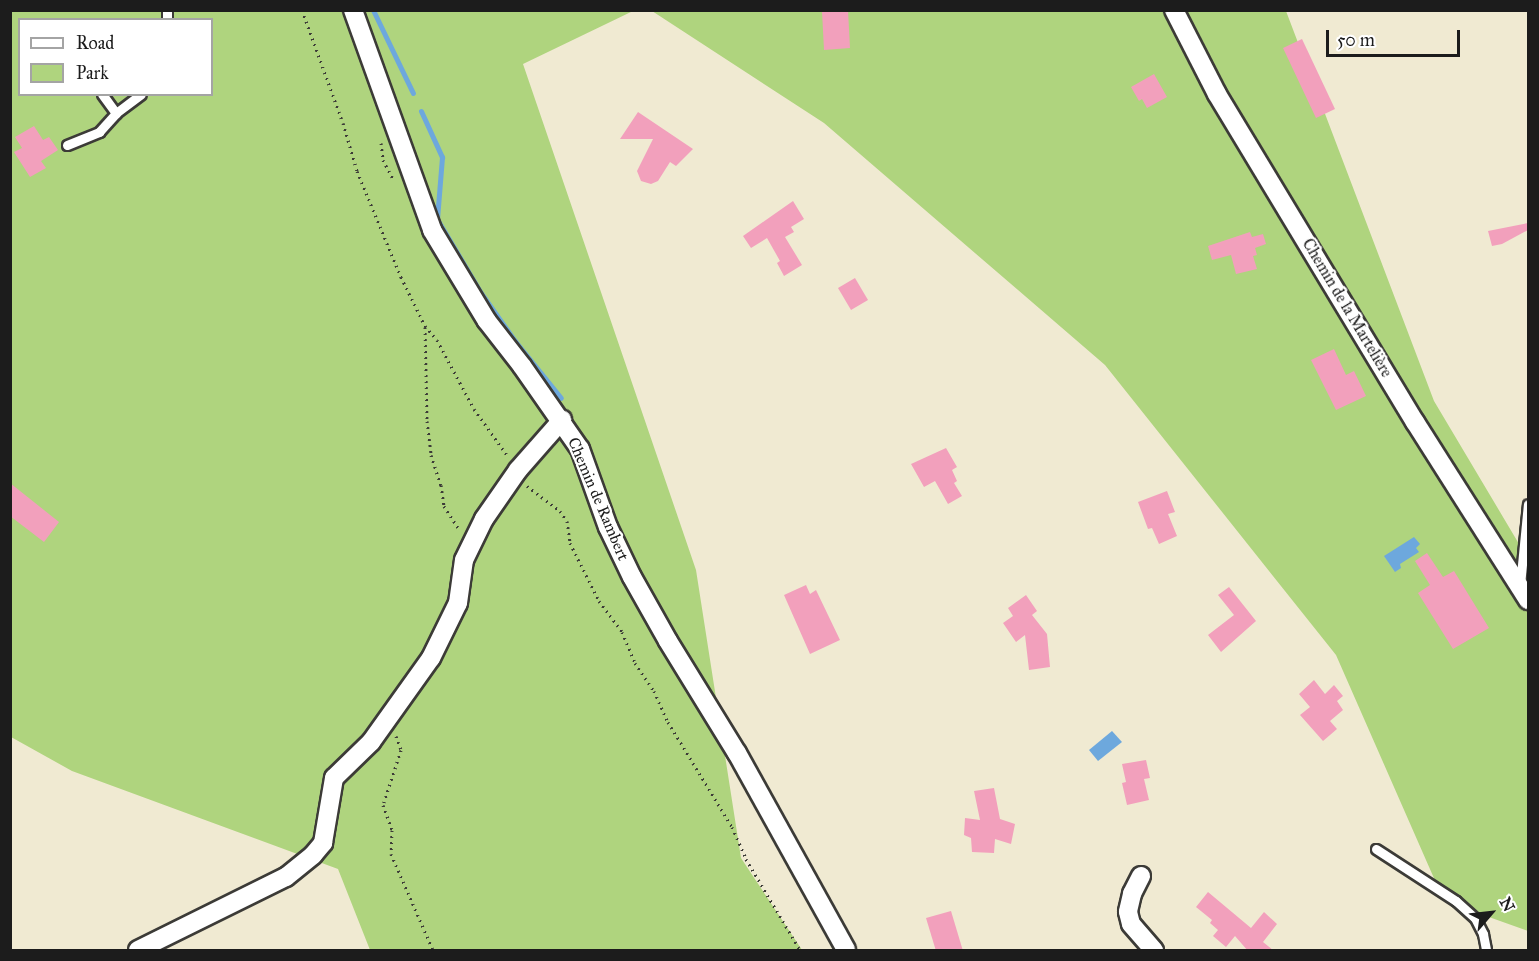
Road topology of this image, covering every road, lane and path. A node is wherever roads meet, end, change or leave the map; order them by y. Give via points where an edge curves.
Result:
1 (302, 10) edge
2 (353, 10) edge
3 (1174, 10) edge
4 (103, 96) edge
5 (138, 96) edge
6 (116, 113) junction
7 (67, 145) dead end
8 (425, 326) junction
9 (562, 420) junction
10 (518, 470) junction
11 (1528, 504) edge
12 (471, 546) junction
13 (1524, 594) edge
14 (389, 717) junction
15 (1376, 849) dead end
16 (1141, 876) dead end
17 (138, 951) edge
18 (433, 951) edge
19 (800, 951) edge
20 (846, 951) edge
21 (1154, 951) edge
22 (1486, 951) edge

1 - 8 path via 357,171
2 - 9 street, Chemin de Rambert via 432,230 487,321
3 - 13 street, Chemin de la Martelière via 1217,94
4 - 6 lane
5 - 6 lane
6 - 7 lane via 99,132
8 - 10 path via 437,340 474,410
8 - 12 path via 430,455 444,506
9 - 10 street
9 - 20 street, Chemin de Rambert via 580,448 608,527 632,577 737,753
10 - 12 street via 484,519
10 - 19 path via 527,486 567,521 570,543 599,601 622,632 635,663
11 - 13 lane
12 - 14 street via 464,560 458,603 431,658
14 - 17 street via 371,742 334,778 323,843 314,855 286,877
14 - 18 path via 401,750 382,805 392,831 391,854
15 - 22 lane via 1456,901 1475,918
16 - 21 street via 1128,912 1131,924

